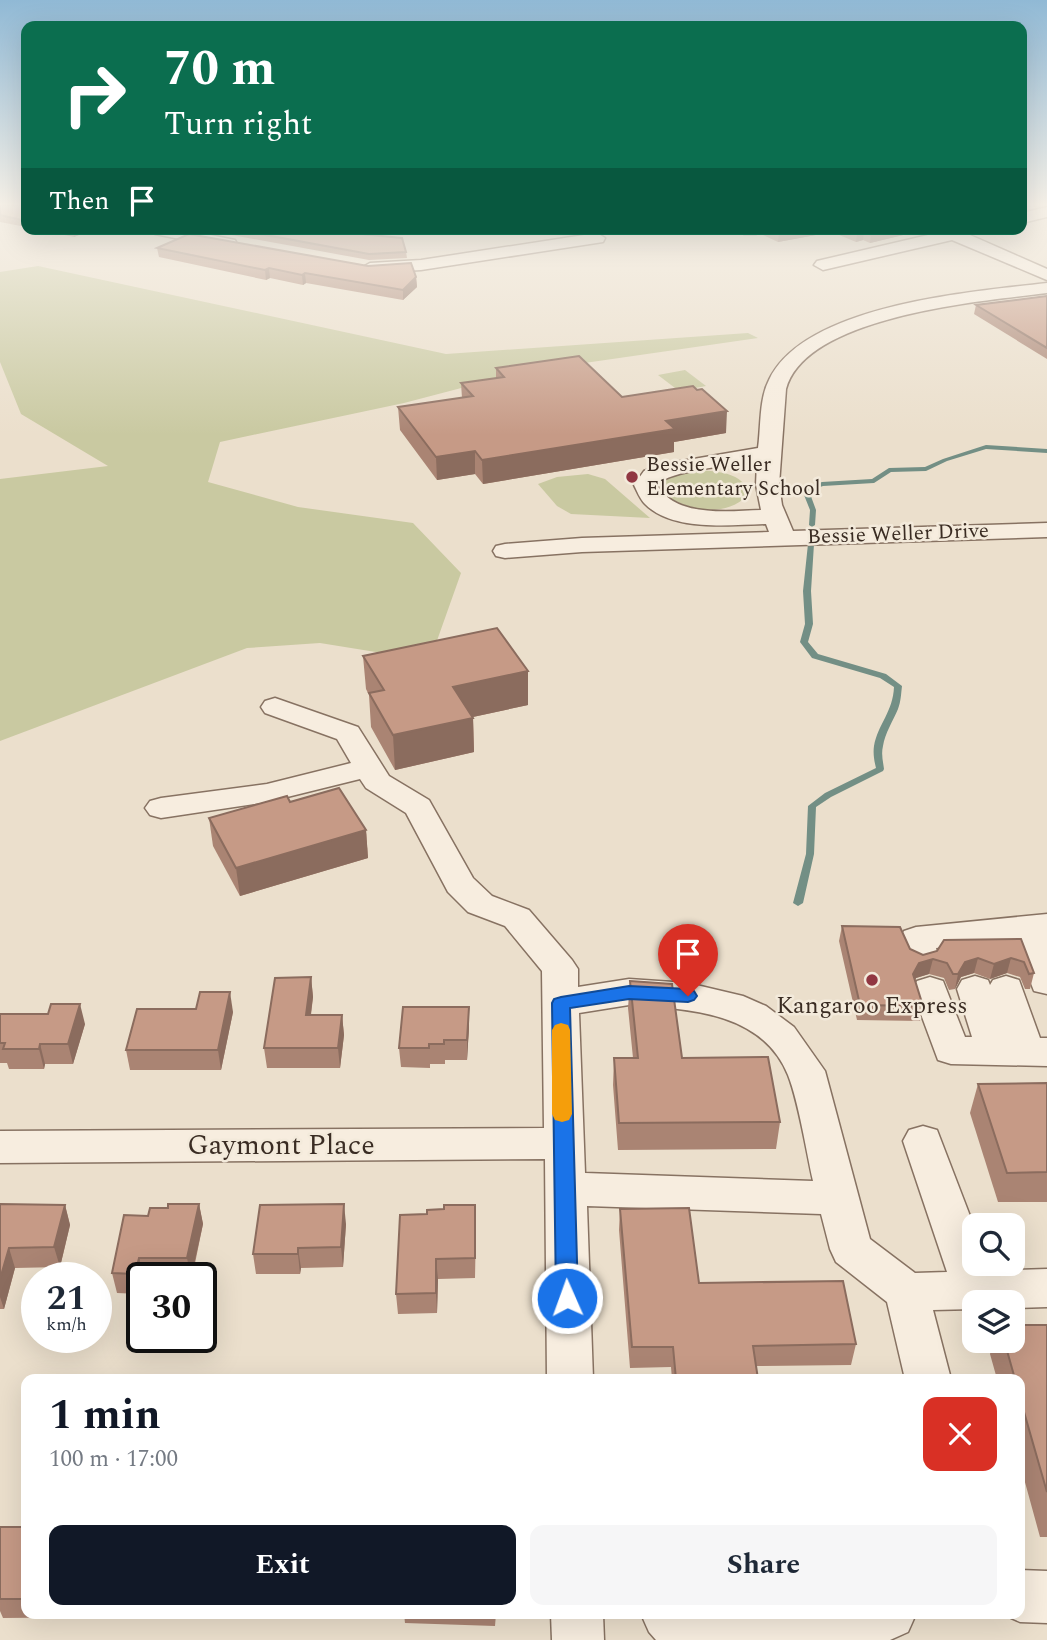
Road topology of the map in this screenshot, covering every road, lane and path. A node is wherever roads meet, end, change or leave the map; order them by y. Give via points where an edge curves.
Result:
1 (1047, 288) edge
2 (769, 453) junction
3 (780, 528) junction
4 (1047, 530) edge
5 (505, 551) dead end
6 (275, 707) dead end
7 (369, 768) junction
8 (161, 808) dead end
9 (1037, 926) edge
10 (982, 958) junction
11 (1047, 982) edge
12 (561, 986) junction
13 (1023, 1052) edge
14 (923, 1141) dead end
15 (562, 1143) junction
16 (0, 1147) edge
17 (564, 1189) junction
18 (840, 1198) junction
19 (1047, 1288) edge
20 (962, 1290) edge
21 (975, 1290) joint
22 (907, 1292) junction
23 (570, 1374) edge
24 (927, 1374) edge
25 (1025, 1596) edge
26 (1047, 1597) edge
27 (577, 1619) edge
28 (672, 1619) edge
29 (872, 1619) edge
30 (814, 1635) edge
31 (578, 1640) edge

1 - 2 street, Bessie Weller Drive via 905,310 854,325 818,342 793,360 778,381
2 - 3 street, Bessie Weller Drive via 768,494
2 - 3 street via 672,470 652,476 645,485 648,496 679,513
3 - 4 street, Bessie Weller Drive
3 - 5 street
6 - 7 street via 348,733
7 - 8 street via 267,793
7 - 12 street via 377,782 418,807 460,884 480,904 517,918
9 - 10 street
9 - 11 street
10 - 13 street
10 - 13 street via 916,939 951,1050
12 - 15 street
12 - 18 street via 671,994 730,1005 760,1019 793,1050 806,1071
14 - 21 street
15 - 16 street, Gaymont Place
15 - 17 street
17 - 18 street
17 - 23 street
18 - 22 street via 851,1249
19 - 21 street
20 - 22 street
22 - 24 street
25 - 26 street
27 - 31 street
28 - 30 street via 699,1639
29 - 30 street

